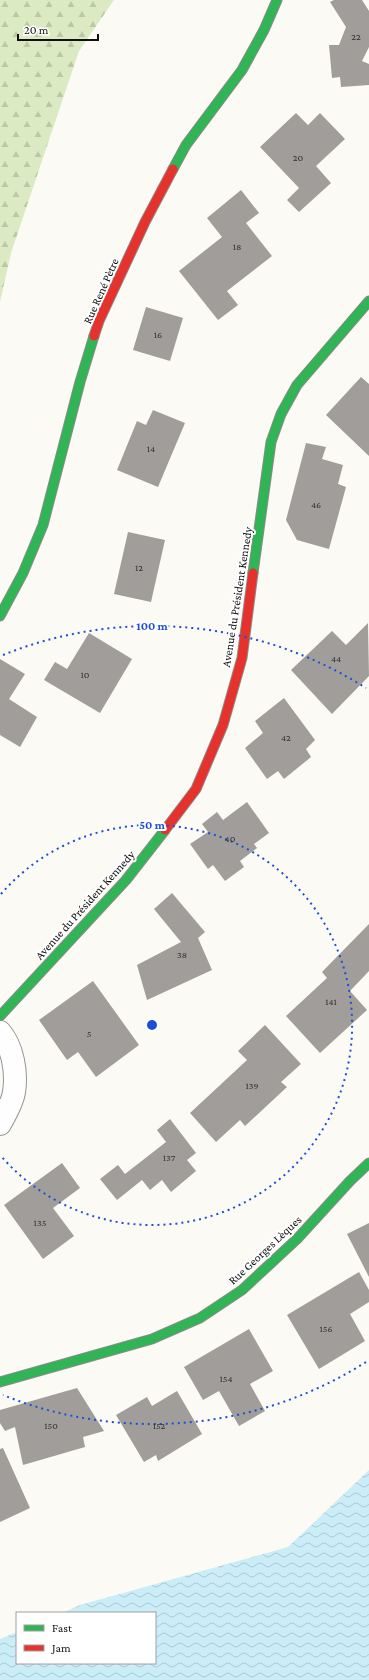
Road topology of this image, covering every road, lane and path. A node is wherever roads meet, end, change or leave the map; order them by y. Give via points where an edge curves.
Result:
1 (277, 0) edge
2 (369, 301) edge
3 (0, 616) edge
4 (0, 1016) edge
5 (0, 1032) edge
6 (0, 1124) edge
7 (369, 1163) edge
8 (0, 1382) edge

1 - 3 street, Rue René Pètre via 242,70 186,145 99,321 80,382 44,525
2 - 4 street, Avenue du Président Kennedy via 297,385 281,414 271,442 242,658 223,725 196,789 126,880
5 - 6 street via 7,1040 14,1068 14,1093
7 - 8 street, Rue Georges Lèques via 297,1239 242,1290 200,1318 152,1339

